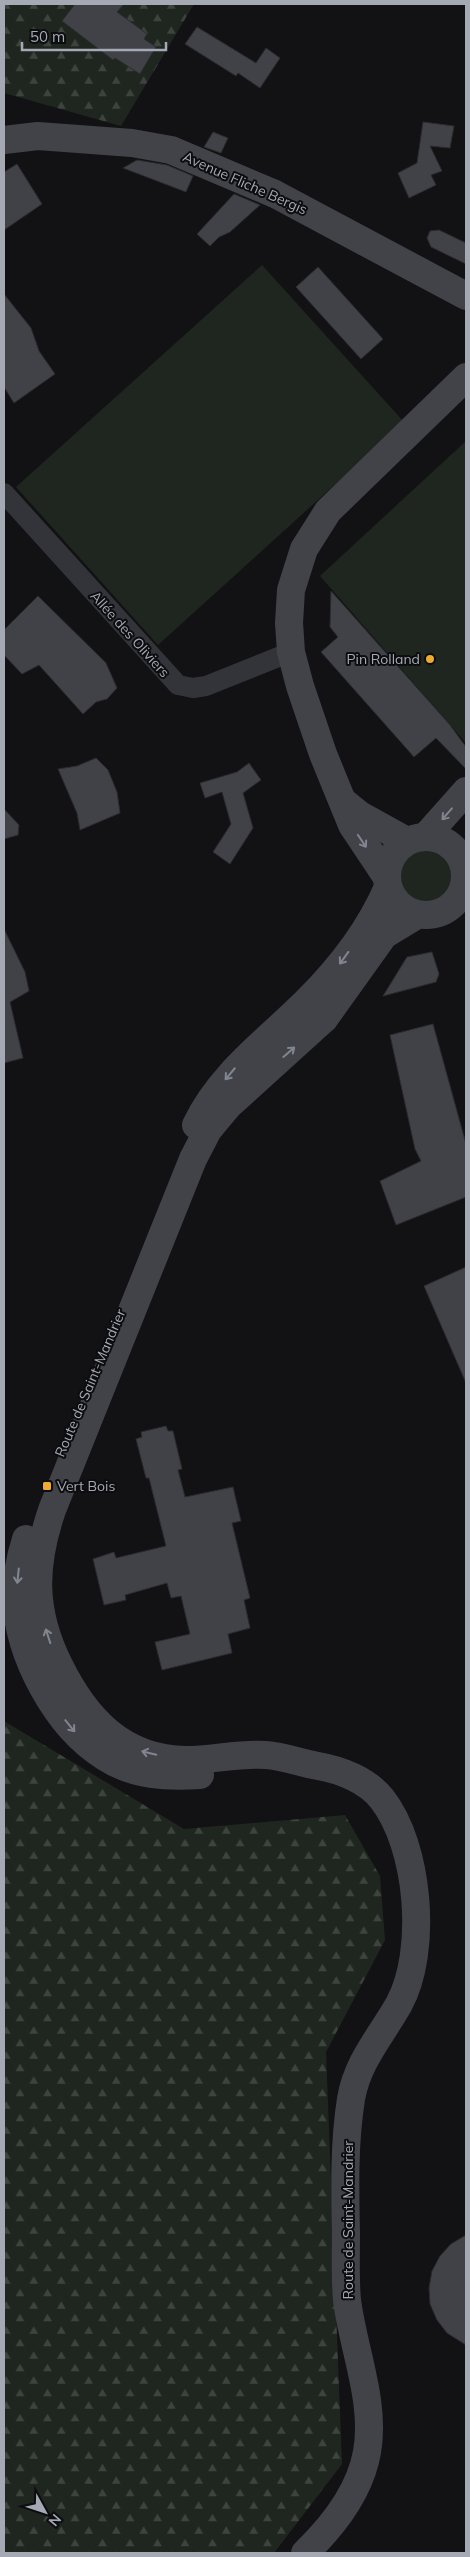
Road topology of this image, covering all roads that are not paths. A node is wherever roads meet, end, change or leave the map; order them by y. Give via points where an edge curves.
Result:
1 (4, 140) edge
2 (466, 296) edge
3 (466, 377) edge
4 (466, 393) edge
5 (389, 452) junction
6 (4, 493) edge
7 (291, 652) junction
8 (466, 791) edge
9 (344, 802) junction
10 (417, 839) junction
11 (465, 856) edge
12 (387, 882) junction
13 (417, 914) junction
14 (301, 1763) junction
15 (305, 2553) edge

1 - 2 main road, Avenue Fliche Bergis via 38,136 132,143 171,150 275,194
3 - 5 main road
4 - 5 main road
5 - 7 main road via 328,511 304,549 291,590
6 - 7 street, Allée des Oliviers via 178,685 206,686
7 - 9 main road via 323,754
8 -> 10 main road
9 - 10 main road via 360,815
9 -> 12 main road via 352,825
10 - 11 main road via 440,839
10 - 12 main road via 392,856
11 - 13 main road via 464,886 452,905 432,915
12 - 13 main road via 400,906
12 -> 14 main road, Route de Saint-Mandrier via 371,920 330,978 237,1066 213,1094 198,1122 31,1522 18,1571 16,1599 20,1623 36,1674 73,1729 105,1757 132,1770 161,1776 221,1774
14 -> 13 main road, Route de Saint-Mandrier via 265,1755 183,1760 140,1751 110,1735 83,1708 54,1656 38,1598 37,1571 41,1542 52,1510 192,1159 208,1130 251,1084 324,1019 384,935
14 - 15 main road, Route de Saint-Mandrier via 336,1769 359,1779 379,1795 394,1814 407,1845 416,1930 411,1974 400,2002 362,2062 351,2096 345,2162 347,2299 368,2411 368,2450 360,2480 346,2504

